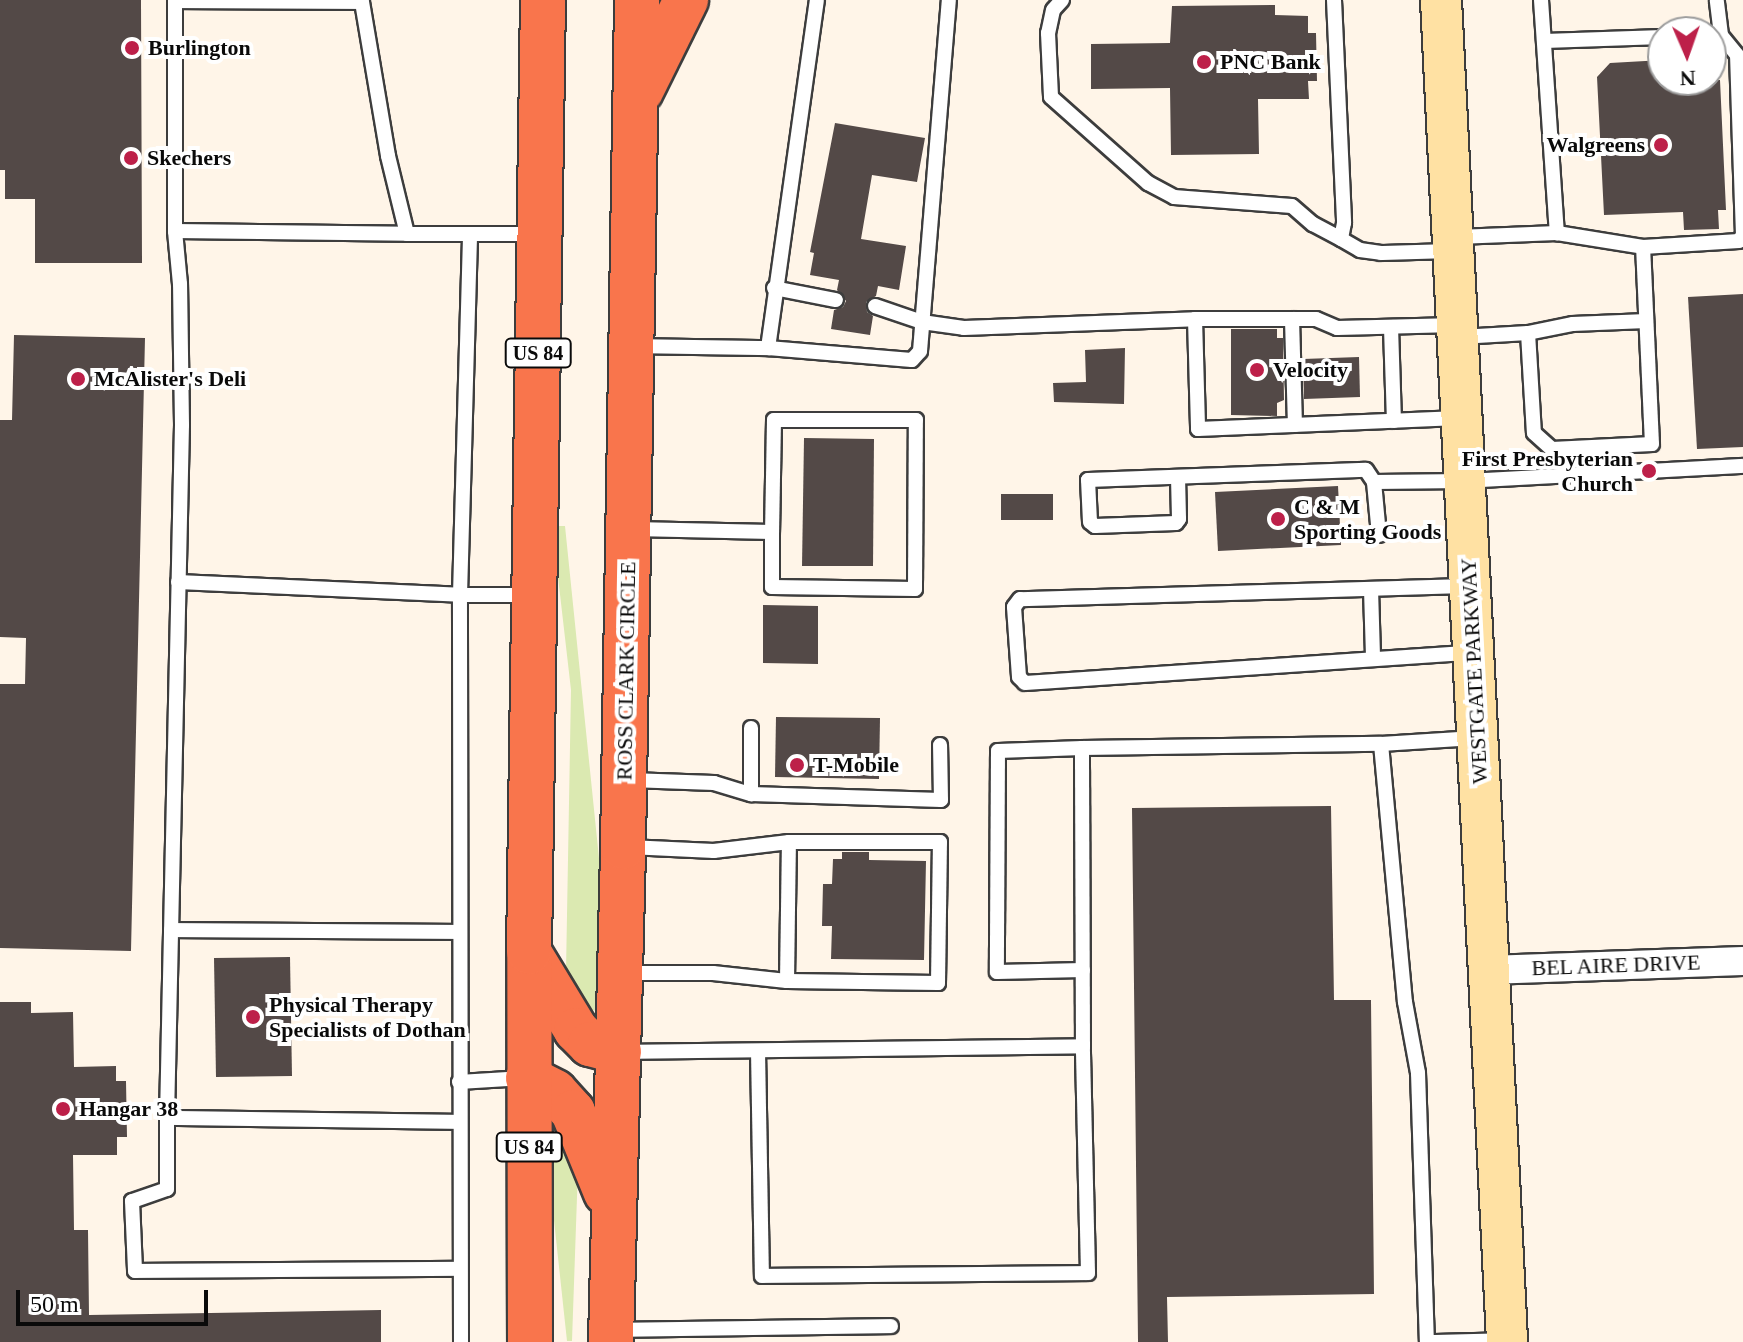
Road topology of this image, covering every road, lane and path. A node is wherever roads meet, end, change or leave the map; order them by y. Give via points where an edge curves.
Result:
1 (175, 0) edge
2 (510, 0) edge
3 (543, 0) edge
4 (637, 0) edge
5 (686, 0) edge
6 (817, 0) edge
7 (949, 0) edge
8 (1062, 0) edge
9 (1334, 0) edge
10 (1441, 0) edge
11 (1541, 0) edge
12 (1647, 38) edge
13 (1544, 41) junction
14 (1727, 45) edge
15 (542, 60) junction
16 (637, 100) junction
17 (175, 231) junction
18 (1557, 233) junction
19 (407, 234) junction
20 (540, 234) junction
21 (470, 236) junction
22 (1341, 239) junction
23 (1452, 244) junction
24 (1643, 247) junction
25 (774, 288) junction
26 (836, 300) dead end
27 (875, 306) dead end
28 (1195, 319) junction
29 (1292, 319) junction
30 (1646, 321) junction
31 (922, 322) junction
32 (1391, 327) junction
33 (1457, 331) junction
34 (1528, 333) junction
35 (632, 346) junction
36 (768, 348) junction
37 (1461, 418) junction
38 (1394, 421) junction
39 (1295, 425) junction
40 (1743, 466) edge
41 (1178, 477) junction
42 (1465, 481) junction
43 (1374, 482) junction
44 (629, 529) junction
45 (772, 532) junction
46 (1379, 535) dead end
47 (178, 582) junction
48 (1470, 586) junction
49 (1371, 589) junction
50 (460, 595) junction
51 (534, 595) junction
52 (1473, 653) junction
53 (1373, 657) junction
54 (751, 728) dead end
55 (1478, 738) junction
56 (1381, 744) junction
57 (940, 745) dead end
58 (1082, 748) junction
59 (624, 780) junction
60 (751, 794) junction
61 (789, 842) junction
62 (623, 847) junction
63 (171, 930) junction
64 (459, 932) junction
65 (529, 952) junction
66 (1743, 961) edge
67 (1083, 970) junction
68 (1488, 970) junction
69 (621, 973) junction
70 (787, 981) junction
71 (1083, 1046) junction
72 (758, 1051) junction
73 (619, 1052) junction
74 (528, 1078) junction
75 (459, 1082) junction
76 (167, 1118) junction
77 (459, 1122) junction
78 (614, 1213) junction
79 (460, 1269) junction
80 (891, 1326) dead end
81 (611, 1336) edge
82 (1506, 1341) edge
83 (461, 1342) edge
84 (530, 1342) edge
85 (1430, 1342) edge

1 - 17 lane
1 - 19 lane via 362,2
2 - 15 highway
3 - 15 highway, US 84
4 - 16 highway, ROSS CLARK CIRCLE
5 - 16 highway
6 - 25 lane
7 - 31 lane
8 - 22 lane via 1053,10 1048,33 1051,97 1148,183 1174,197 1292,206
9 - 22 lane
10 - 23 main road, WESTGATE PARKWAY
11 - 13 lane
12 - 13 lane
13 - 18 lane
14 - 24 lane via 1737,55 1743,235 1739,241
15 - 20 highway, US 84
16 - 35 highway, ROSS CLARK CIRCLE
17 - 19 lane
17 - 47 lane via 182,425
18 - 23 lane
18 - 24 lane
19 - 21 lane
20 - 21 lane
20 - 51 highway, US 84
21 - 50 lane
22 - 23 lane via 1360,250 1381,253
23 - 33 main road, WESTGATE PARKWAY
24 - 30 lane
25 - 26 lane
25 - 36 lane
27 - 31 lane
28 - 29 lane
28 - 31 lane via 964,328
28 - 39 lane via 1198,429
29 - 32 lane via 1316,319 1337,328
29 - 39 lane
30 - 34 lane via 1573,324
30 - 34 lane via 1652,444 1552,449 1534,433
31 - 36 lane via 920,351 912,360
32 - 33 lane
32 - 38 lane
33 - 34 lane
33 - 37 main road, WESTGATE PARKWAY
35 - 36 lane
35 - 44 highway, ROSS CLARK CIRCLE
37 - 38 lane
37 - 42 main road, WESTGATE PARKWAY
38 - 39 lane
40 - 42 lane
41 - 41 lane via 1088,480 1090,522 1176,523
41 - 43 lane via 1366,470
42 - 43 lane
42 - 48 main road, WESTGATE PARKWAY
43 - 46 lane
44 - 45 lane
44 - 59 highway, ROSS CLARK CIRCLE
45 - 45 lane via 772,587 915,589 916,420 774,420
47 - 50 lane
47 - 63 lane
48 - 49 lane
48 - 52 main road, WESTGATE PARKWAY
49 - 53 lane
49 - 53 lane via 1020,599 1014,607 1019,677 1025,683
50 - 51 lane
50 - 64 lane
51 - 65 highway, US 84
52 - 53 lane
52 - 55 main road, WESTGATE PARKWAY
54 - 60 lane
55 - 56 lane
55 - 68 main road, WESTGATE PARKWAY
56 - 58 lane
56 - 85 lane via 1405,1002 1418,1073
57 - 60 lane via 941,800
58 - 67 lane
58 - 67 lane via 998,751 997,972
59 - 60 lane via 714,783
59 - 62 highway, ROSS CLARK CIRCLE
61 - 62 lane via 714,851
61 - 70 lane
61 - 70 lane via 940,842 938,983
62 - 69 highway, ROSS CLARK CIRCLE
63 - 64 lane
63 - 76 lane
64 - 75 lane
65 - 73 highway via 576,1030 590,1044
65 - 74 highway, US 84
66 - 68 street, BEL AIRE DRIVE
67 - 71 lane
68 - 82 main road, WESTGATE PARKWAY
69 - 70 lane via 713,973
69 - 73 highway, ROSS CLARK CIRCLE
71 - 72 lane
71 - 72 lane via 1088,1273 762,1276
72 - 73 lane
73 - 78 highway, ROSS CLARK CIRCLE
74 - 75 lane
74 - 78 highway via 555,1092 573,1112
74 - 84 highway, US 84
75 - 77 lane
76 - 77 lane
76 - 79 lane via 167,1189 132,1201 135,1271
77 - 79 lane
78 - 81 highway, ROSS CLARK CIRCLE
79 - 83 lane
80 - 81 lane
82 - 85 lane

